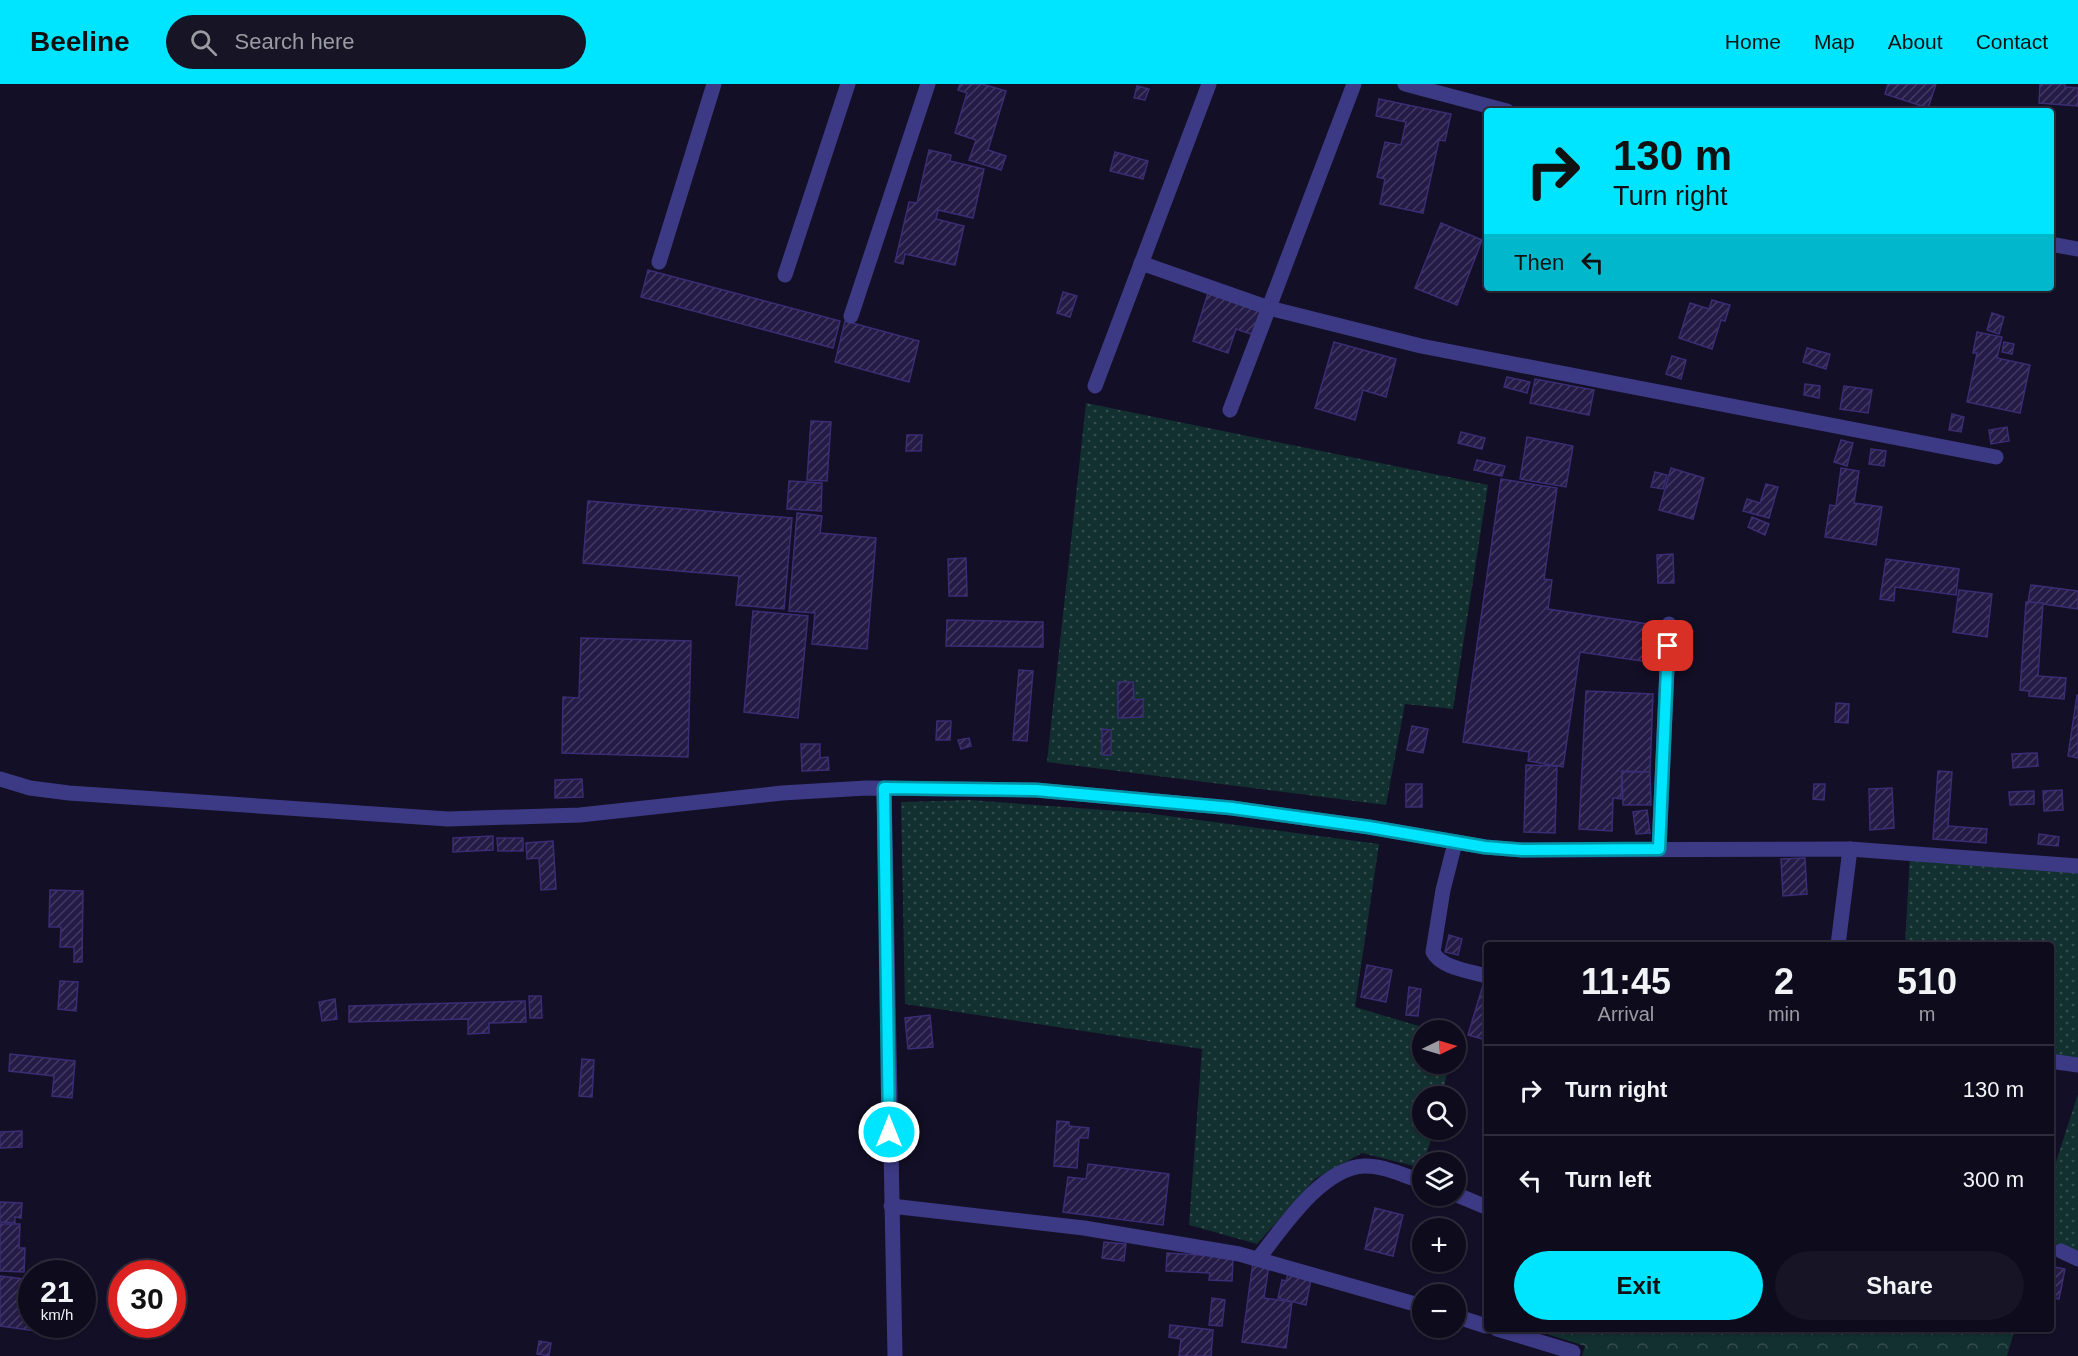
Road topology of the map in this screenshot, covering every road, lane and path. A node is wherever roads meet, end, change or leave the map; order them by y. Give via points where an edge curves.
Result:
1 (714, 84) edge
2 (848, 84) edge
3 (928, 84) edge
4 (1209, 84) edge
5 (1354, 84) edge
6 (1405, 84) edge
7 (1496, 108) edge
8 (2054, 245) edge
9 (2078, 249) edge
10 (658, 262) dead end
11 (1141, 262) junction
12 (785, 275) dead end
13 (1269, 308) junction
14 (851, 316) dead end
15 (1095, 386) dead end
16 (1230, 410) dead end
17 (1996, 457) dead end
18 (1668, 624) dead end
19 (0, 779) edge
20 (884, 788) junction
21 (1455, 843) junction
22 (1659, 849) junction
23 (1850, 849) junction
24 (2078, 866) edge
25 (1838, 942) edge
26 (1484, 975) edge
27 (2054, 1062) edge
28 (2078, 1065) edge
29 (1412, 1178) edge
30 (1466, 1199) edge
31 (891, 1206) junction
32 (1484, 1206) edge
33 (2061, 1251) dead end
34 (1258, 1259) junction
35 (2078, 1259) edge
36 (1412, 1303) edge
37 (1466, 1320) edge
38 (1484, 1325) edge
39 (1506, 1332) edge
40 (1573, 1353) dead end
41 (895, 1356) edge

1 - 10 street
2 - 12 street
3 - 14 street
4 - 11 street
5 - 13 street
6 - 7 street
8 - 9 street
11 - 13 street
11 - 15 street
13 - 16 street
13 - 17 street via 1421,346
18 - 22 street
19 - 20 street via 69,793 448,819 580,815 782,793
20 - 21 street via 1036,790 1232,808
20 - 31 street
21 - 22 street via 1522,850
21 - 26 street via 1432,952 1436,960
22 - 23 street
23 - 24 street
23 - 25 street
27 - 28 street
29 - 34 street via 1365,1166 1350,1168 1302,1203
30 - 32 street
31 - 34 street via 1084,1228
31 - 41 street
33 - 35 street
34 - 36 street
37 - 38 street
39 - 40 street

